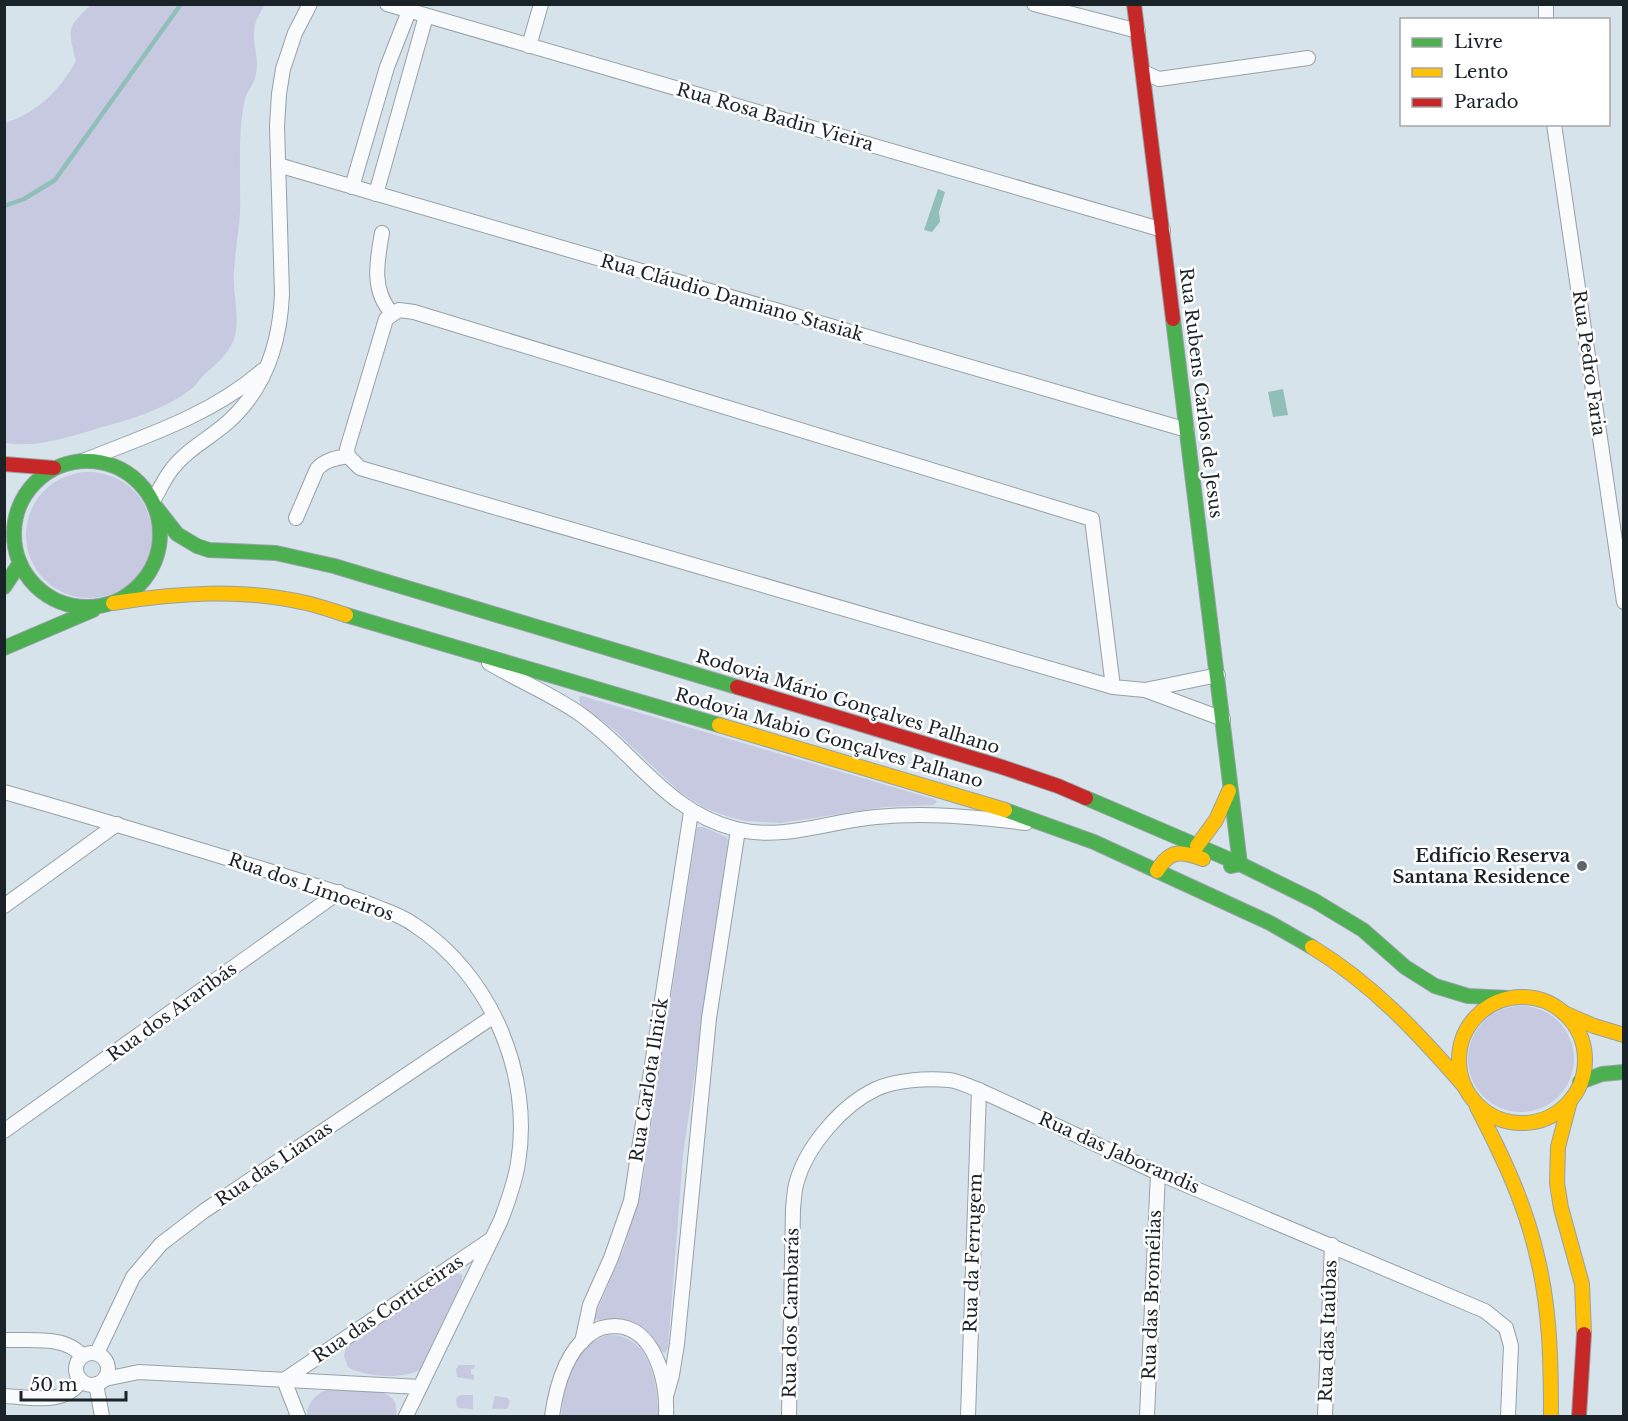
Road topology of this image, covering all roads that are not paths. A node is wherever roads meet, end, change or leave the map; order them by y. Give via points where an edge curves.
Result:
1 (310, 4) edge
2 (387, 4) edge
3 (541, 4) edge
4 (1034, 4) edge
5 (1134, 4) edge
6 (409, 11) junction
7 (426, 16) junction
8 (1138, 31) junction
9 (529, 46) junction
10 (1308, 58) dead end
11 (1143, 72) junction
12 (1554, 126) edge
13 (278, 165) junction
14 (352, 187) junction
15 (376, 194) junction
16 (1162, 230) junction
17 (382, 233) dead end
18 (392, 313) junction
19 (266, 366) junction
20 (1187, 430) junction
21 (348, 456) junction
22 (83, 460) junction
23 (4, 464) edge
24 (54, 468) junction
25 (154, 503) junction
26 (296, 518) dead end
27 (9, 540) edge
28 (20, 563) junction
29 (4, 587) edge
30 (1623, 602) edge
31 (107, 605) junction
32 (4, 648) edge
33 (470, 651) junction
34 (1218, 675) junction
35 (1113, 687) junction
36 (1145, 690) junction
37 (1223, 719) junction
38 (1231, 786) junction
39 (4, 792) edge
40 (691, 812) junction
41 (117, 824) junction
42 (1054, 826) junction
43 (738, 830) junction
44 (1197, 846) junction
45 (1240, 864) junction
46 (1157, 871) junction
47 (339, 892) junction
48 (4, 906) edge
49 (1509, 998) junction
50 (1562, 1012) junction
51 (494, 1016) junction
52 (1623, 1035) edge
53 (1623, 1072) edge
54 (1580, 1082) junction
55 (979, 1090) junction
56 (1468, 1092) junction
57 (1571, 1099) junction
58 (4, 1131) edge
59 (1158, 1173) junction
60 (793, 1209) joint
61 (491, 1238) junction
62 (1332, 1245) junction
63 (4, 1340) edge
64 (582, 1341) junction
65 (82, 1356) junction
66 (101, 1356) junction
67 (139, 1372) junction
68 (81, 1380) junction
69 (284, 1380) junction
70 (100, 1381) junction
71 (420, 1387) junction
72 (4, 1396) edge
73 (666, 1407) edge
74 (102, 1416) edge
75 (298, 1416) edge
76 (406, 1416) edge
77 (552, 1416) edge
78 (678, 1416) edge
79 (789, 1416) edge
80 (968, 1416) edge
81 (1147, 1416) edge
82 (1325, 1416) edge
83 (1508, 1416) edge
84 (1551, 1416) edge
85 (1579, 1416) edge

1 - 13 street via 283,69 277,126
2 - 6 street, Rua Rosa Badin Vieira
3 - 9 street
4 - 8 street
5 - 8 main road, Rua Rubens Carlos de Jesus
6 - 7 street, Rua Rosa Badin Vieira
6 - 14 street via 387,67
7 - 9 street, Rua Rosa Badin Vieira
7 - 15 street
8 - 11 main road, Rua Rubens Carlos de Jesus
9 - 16 street, Rua Rosa Badin Vieira
10 - 11 street via 1159,79
11 - 16 main road, Rua Rubens Carlos de Jesus
12 - 30 street, Rua Pedro Faria
13 - 14 street, Rua Cláudio Damiano Stasiak
13 - 19 street via 281,319
14 - 15 street, Rua Cláudio Damiano Stasiak
15 - 20 street, Rua Cláudio Damiano Stasiak
16 - 20 main road, Rua Rubens Carlos de Jesus
17 - 18 street via 376,266 378,285
18 - 21 street via 386,319 349,441
18 - 35 street via 414,312 1092,519
19 - 22 street via 239,390 215,404
19 - 25 street via 261,382 242,408 177,463
20 - 34 main road, Rua Rubens Carlos de Jesus
21 - 26 street via 332,459 317,469
21 - 35 street via 360,468
22 - 24 main road
22 - 25 main road via 120,468 140,484
23 - 24 main road
24 - 27 main road via 32,485 22,500
25 - 31 main road via 160,531 157,557 135,590
25 - 44 main road, Rodovia Mário Gonçalves Palhano via 177,534 203,548 276,553 334,566 1002,767 1058,786
27 - 28 main road
28 - 29 main road
28 - 31 main road via 30,581 50,598 75,607
31 - 32 main road
31 - 33 main road, Rodovia Mabio Gonçalves Palhano via 190,593 261,595 306,603
33 - 40 street via 580,714
33 - 42 main road, Rodovia Mabio Gonçalves Palhano
34 - 36 street
34 - 37 main road, Rua Rubens Carlos de Jesus
35 - 36 street
36 - 37 street
37 - 38 main road, Rua Rubens Carlos de Jesus
38 - 44 main road, Rua Rubens Carlos de Jesus via 1223,811
38 - 45 main road, Rua Rubens Carlos de Jesus
39 - 41 street, Rua dos Limoeiros
40 - 43 street
40 - 64 street, Rua Carlota Ilnick via 631,1201 590,1305
41 - 47 street, Rua dos Limoeiros
41 - 48 street
42 - 43 street via 927,814 874,817 799,831
42 - 46 main road, Rodovia Mabio Gonçalves Palhano
43 - 73 street via 710,1018 677,1344
44 - 45 main road, Rodovia Mário Gonçalves Palhano
45 - 46 main road via 1221,865 1183,851 1162,861
45 - 49 main road, Rodovia Mário Gonçalves Palhano via 1349,921 1418,977 1435,986 1467,996
46 - 56 main road, Rodovia Mabio Gonçalves Palhano via 1270,923 1346,970 1416,1031
47 - 51 street, Rua dos Limoeiros via 399,916 426,933 463,968
47 - 58 street, Rua dos Araribás
49 - 50 main road via 1543,1000
49 - 56 main road via 1479,1014 1461,1042 1459,1065
50 - 52 main road
50 - 54 main road via 1582,1042 1584,1065
51 - 61 street, Rua dos Limoeiros via 515,1071 520,1139 513,1188
51 - 66 street, Rua das Lianas via 161,1244 133,1277
53 - 54 main road
54 - 57 main road
55 - 59 street, Rua das Jaborandis
55 - 60 street, Rua das Jaborandis via 950,1080 906,1081 876,1089 826,1130 796,1182
55 - 80 street, Rua da Ferrugem
56 - 57 main road via 1487,1113 1519,1123 1542,1119
56 - 84 main road via 1509,1169 1536,1246 1550,1336
57 - 85 main road via 1557,1146 1556,1171 1584,1298
59 - 62 street, Rua das Jaborandis
59 - 81 street, Rua das Bromélias
60 - 79 street, Rua dos Cambarás
61 - 69 street, Rua das Corticeiras
61 - 71 street, Rua dos Limoeiros
62 - 82 street, Rua das Itaúbas
62 - 83 street, Rua das Jaborandis via 1485,1311 1506,1328 1511,1346
63 - 65 street via 59,1342
64 - 73 street, Rua Carlota Ilnick via 606,1327 634,1332 657,1361
64 - 77 street, Rua Carlota Ilnick via 570,1357
65 - 66 street via 92,1352
65 - 68 street via 76,1365
66 - 67 street
66 - 70 street via 108,1369
67 - 69 street
67 - 70 street
68 - 70 street
68 - 72 street via 77,1388 58,1398
69 - 71 street
69 - 75 street
70 - 74 street
71 - 76 street, Rua dos Limoeiros
73 - 78 street

